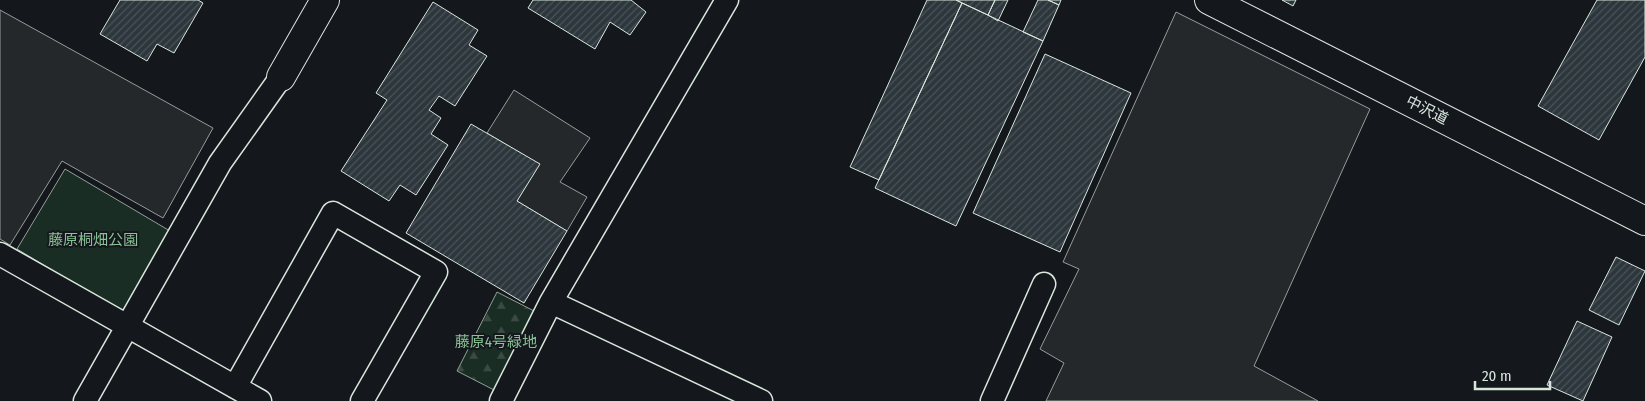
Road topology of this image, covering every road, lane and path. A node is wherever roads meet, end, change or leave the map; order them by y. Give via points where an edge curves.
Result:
1 (325, 0) edge
2 (727, 0) edge
3 (1209, 0) edge
4 (281, 78) joint
5 (1645, 221) edge
6 (0, 254) edge
7 (1044, 284) dead end
8 (551, 302) junction
9 (127, 325) junction
10 (235, 387) junction
11 (85, 401) edge
12 (260, 401) edge
13 (362, 401) edge
14 (501, 401) edge
15 (762, 401) edge
16 (992, 401) edge

1 - 4 street
2 - 8 street
3 - 5 street, 中沢道
4 - 9 street via 220,163
6 - 9 street
7 - 16 street
8 - 14 street
8 - 15 street
9 - 10 street
9 - 11 street
10 - 12 street
10 - 13 street via 333,213 436,272

